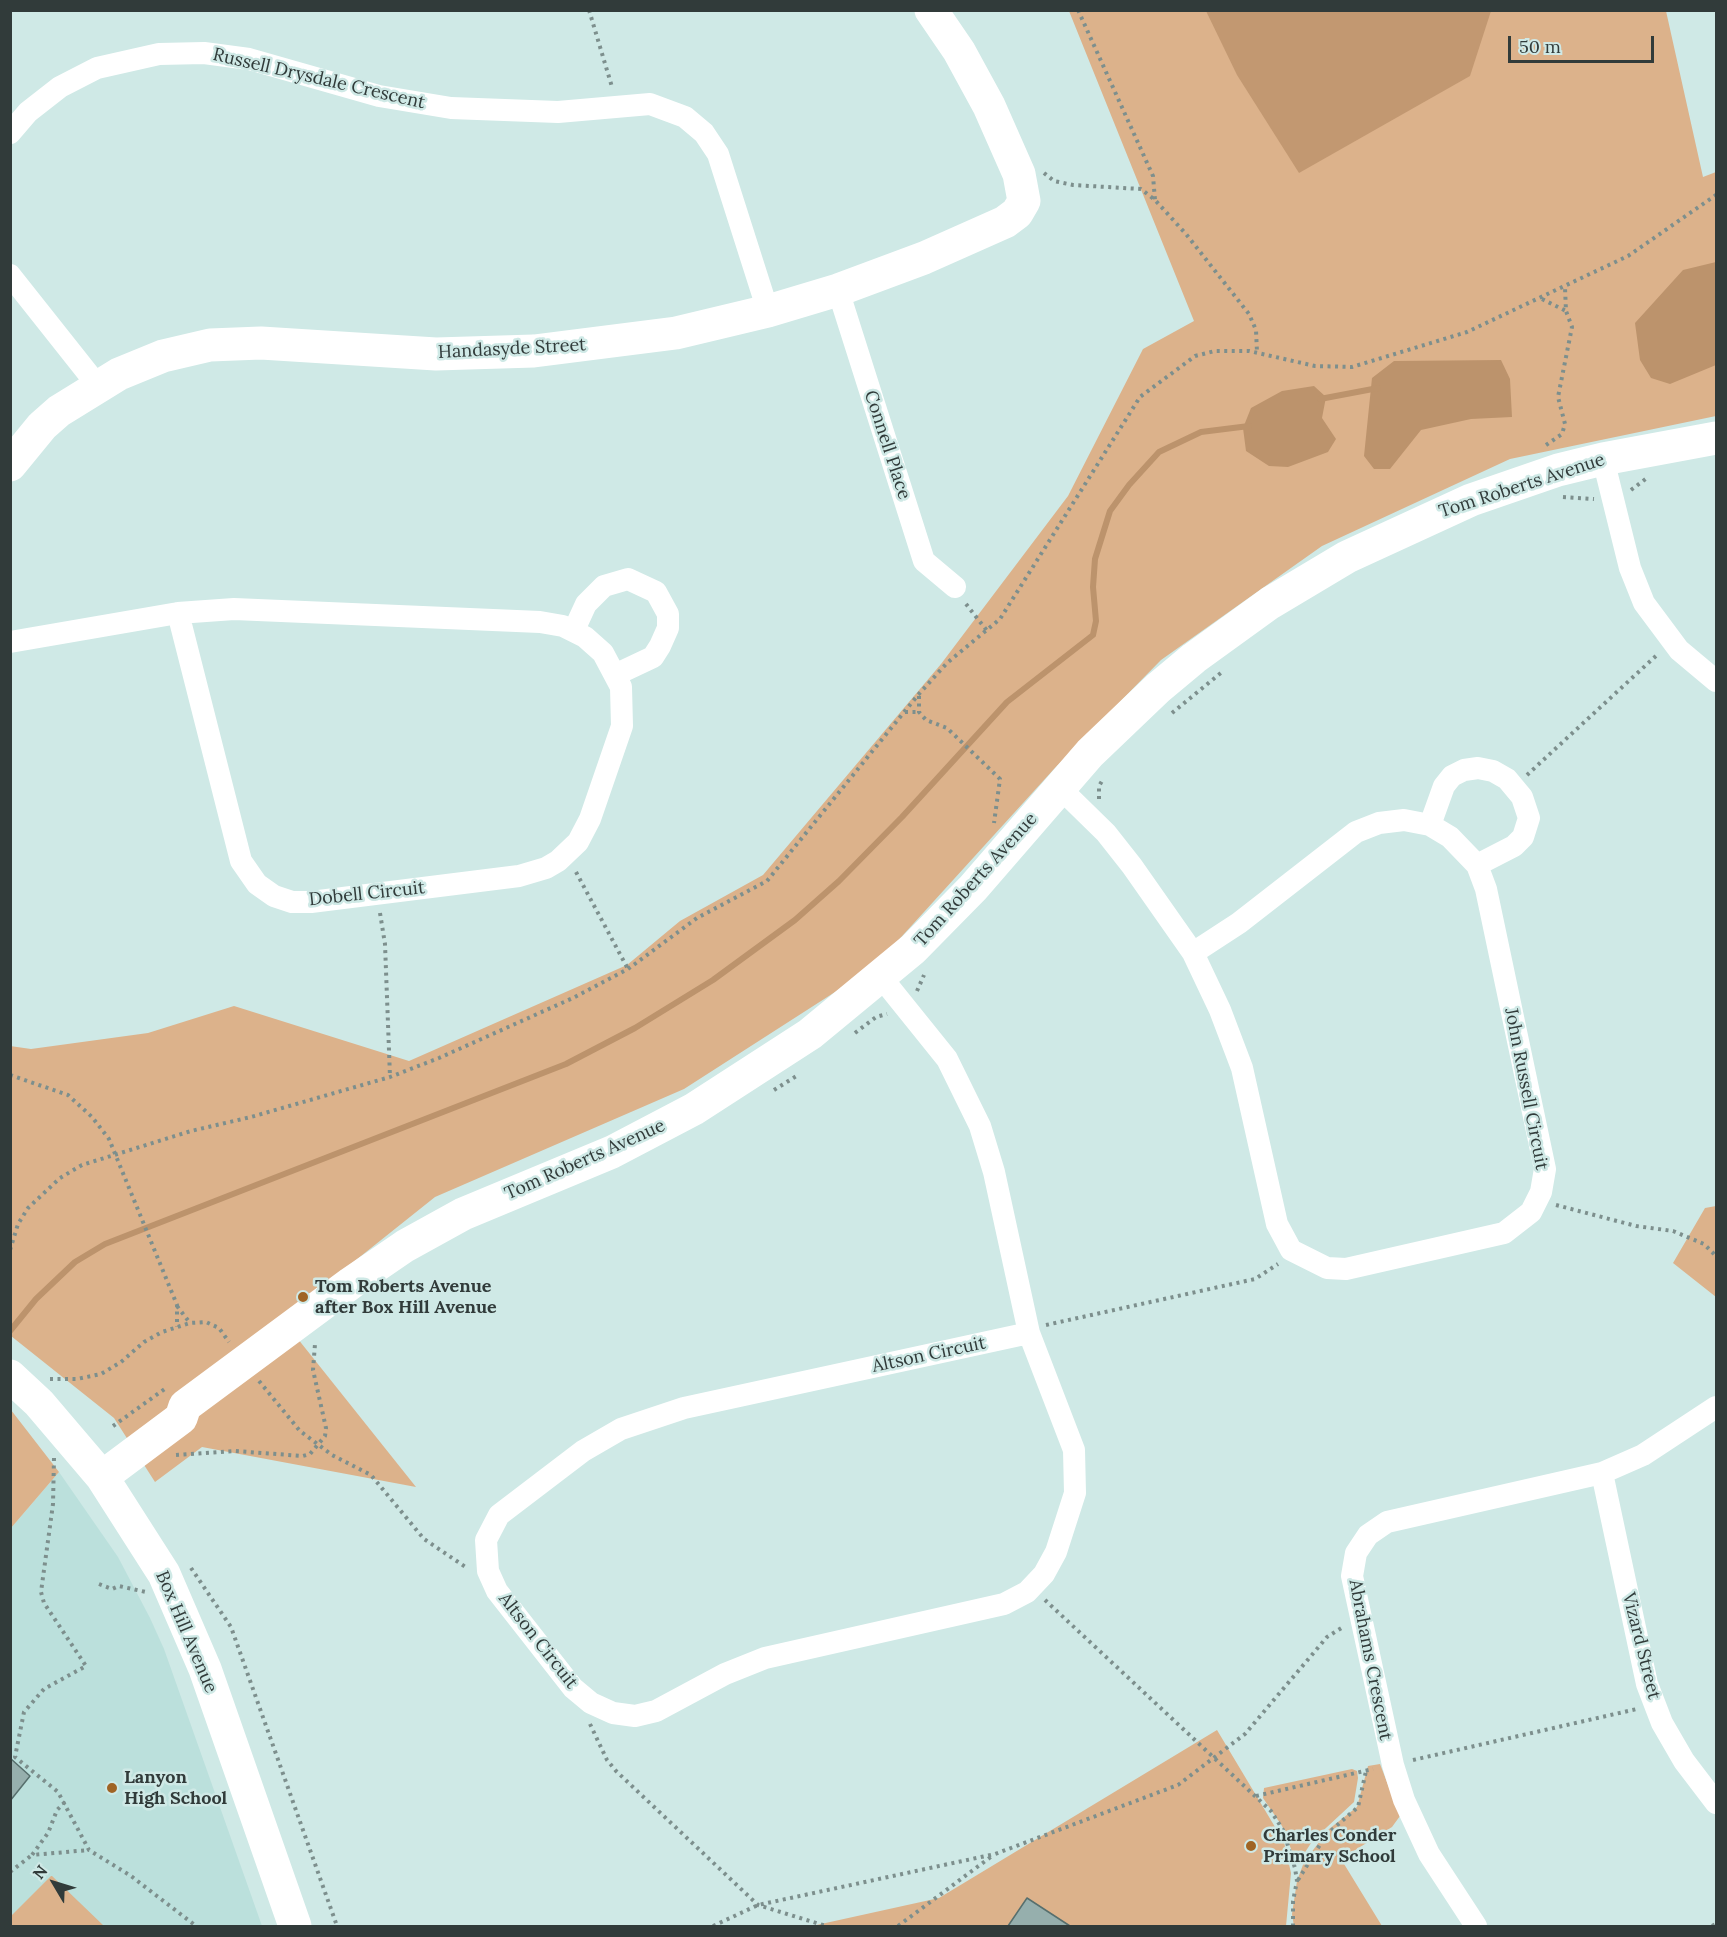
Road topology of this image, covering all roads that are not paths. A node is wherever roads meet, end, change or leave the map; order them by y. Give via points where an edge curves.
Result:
1 (931, 10) edge
2 (10, 133) edge
3 (10, 275) edge
4 (838, 290) junction
5 (768, 311) junction
6 (98, 386) junction
7 (1716, 438) edge
8 (1604, 459) junction
9 (10, 465) edge
10 (956, 586) road end
11 (178, 613) junction
12 (574, 630) junction
13 (10, 642) edge
14 (616, 674) junction
15 (1716, 681) edge
16 (1059, 787) junction
17 (1430, 825) junction
18 (1477, 865) junction
19 (1193, 953) junction
20 (881, 977) junction
21 (1029, 1333) junction
22 (10, 1376) edge
23 (1716, 1407) edge
24 (98, 1471) junction
25 (1602, 1473) junction
26 (1716, 1803) edge
27 (295, 1926) edge
28 (1476, 1926) edge

1 - 4 street, Handasyde Street via 989,106 1019,174 1024,201 1005,222
2 - 5 street, Russell Drysdale Crescent via 28,112 60,87 97,68 159,54 204,53 249,59 370,94 451,108 558,111 650,104 674,111 704,133 718,154
3 - 6 street
4 - 5 street, Handasyde Street
4 - 10 street, Connell Place via 924,561
5 - 6 street, Handasyde Street via 676,333 534,351 436,354 261,343 210,345 163,356
6 - 9 street, Handasyde Street via 42,426
7 - 8 street, Tom Roberts Avenue
8 - 15 street via 1630,568 1644,603 1693,664
8 - 16 street, Tom Roberts Avenue via 1558,470 1428,517 1347,557 1280,597 1158,688
11 - 12 street, Dobell Circuit via 234,609 529,621
11 - 13 street, Dobell Circuit
11 - 14 street, Dobell Circuit via 241,861 257,884 292,902 519,876 546,868 578,842 590,819 622,726 621,687
12 - 14 street, Dobell Circuit via 603,653
12 - 14 street via 586,604 604,586 628,579 656,592 668,614 668,628 660,646 653,657
16 - 19 street via 1126,858
16 - 20 street, Tom Roberts Avenue via 973,888
17 - 18 street, John Russell Circuit via 1450,837
17 - 18 street via 1444,786 1452,776 1478,768 1507,779 1522,796 1529,818 1524,837
17 - 19 street, John Russell Circuit via 1404,820 1379,823 1356,832 1239,923
18 - 19 street, John Russell Circuit via 1486,889 1545,1169 1538,1199 1523,1221 1504,1233 1346,1269 1327,1268 1291,1250 1277,1224 1242,1068
20 - 21 street, Altson Circuit via 947,1059 980,1126
20 - 24 street, Tom Roberts Avenue via 810,1034 734,1085 612,1152 464,1214 405,1246 260,1360 220,1381 185,1406 181,1418
21 - 21 street, Altson Circuit via 1074,1450 1077,1479 1056,1552 1044,1574 1031,1588 1004,1604 765,1658 725,1674 656,1711 635,1716 613,1713 591,1703 573,1688 497,1591 488,1571 485,1550 489,1531 500,1515 583,1450 641,1421 684,1408
22 - 24 street, Box Hill Avenue
23 - 25 street, Abrahams Crescent via 1643,1455
24 - 27 street, Box Hill Avenue via 132,1521 179,1606
25 - 26 street, Vizard Street via 1647,1684 1662,1724
25 - 28 street, Abrahams Crescent via 1387,1522 1368,1535 1356,1554 1352,1576 1404,1800 1429,1854

